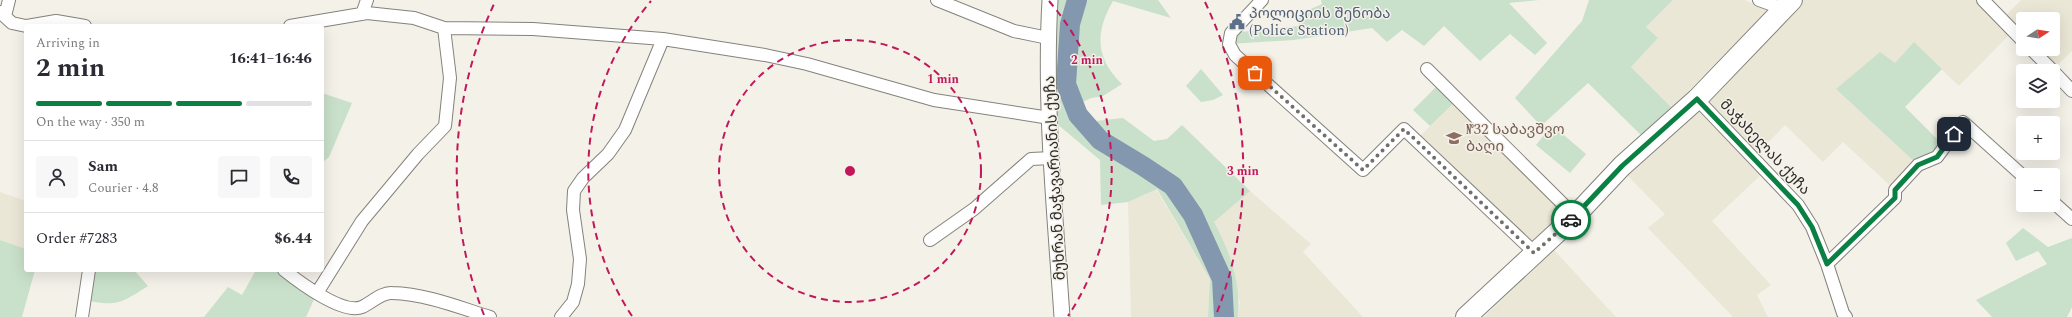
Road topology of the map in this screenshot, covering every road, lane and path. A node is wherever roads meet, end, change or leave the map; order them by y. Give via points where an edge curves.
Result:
1 (9, 0) edge
2 (367, 0) edge
3 (937, 0) edge
4 (1050, 0) edge
5 (1262, 0) edge
6 (1759, 0) edge
7 (1982, 0) edge
8 (1788, 5) edge
9 (3, 14) edge
10 (362, 14) junction
11 (39, 24) edge
12 (73, 24) edge
13 (302, 24) edge
14 (24, 25) edge
15 (444, 28) junction
16 (2016, 34) edge
17 (1048, 38) junction
18 (663, 39) junction
19 (2038, 56) edge
20 (2046, 64) edge
21 (1427, 69) dead end
22 (2060, 78) edge
23 (2072, 91) edge
24 (1697, 99) junction
25 (1050, 118) junction
26 (1052, 158) junction
27 (2016, 170) edge
28 (2060, 208) edge
29 (1575, 216) junction
30 (2072, 219) edge
31 (930, 240) dead end
32 (1534, 253) junction
33 (1827, 264) junction
34 (89, 272) edge
35 (287, 272) edge
36 (317, 293) junction
37 (82, 317) edge
38 (490, 317) edge
39 (562, 317) edge
40 (1062, 317) edge
41 (1466, 317) edge
42 (1846, 317) edge

1 - 9 street
2 - 10 street
3 - 17 street via 1014,31
4 - 17 street, მუხრან მაჭავარიანის ქუჩა
5 - 32 street via 1228,34 1229,44 1235,55 1363,170 1404,129
6 - 8 street
7 - 16 street
8 - 24 highway
9 - 14 street via 12,23
10 - 13 street
10 - 15 street via 414,18
11 - 12 street via 56,21
15 - 18 street via 533,29
15 - 36 street via 450,78 445,126 362,221
17 - 25 street, მუხრან მაჭავარიანის ქუჩა
18 - 25 street via 793,61 934,100
18 - 39 street via 625,130 608,154 583,178 574,191 573,210 580,259 578,284 573,302
19 - 20 street
21 - 29 street
22 - 23 street
24 - 29 highway via 1622,166
24 - 33 street, მაჭახელას ქუჩა via 1798,205 1812,227
25 - 26 street, მუხრან მაჭავარიანის ქუჩა
26 - 31 street via 1031,159 974,209
26 - 40 street, მუხრან მაჭავარიანის ქუჩა
27 - 33 street via 1963,122 1937,157 1918,165 1895,190 1895,198
28 - 30 street
29 - 32 highway
32 - 41 highway
33 - 42 street, მაჭახელას ქუჩა
34 - 37 street
35 - 36 street
36 - 38 street via 337,305 360,308 390,292 420,295

